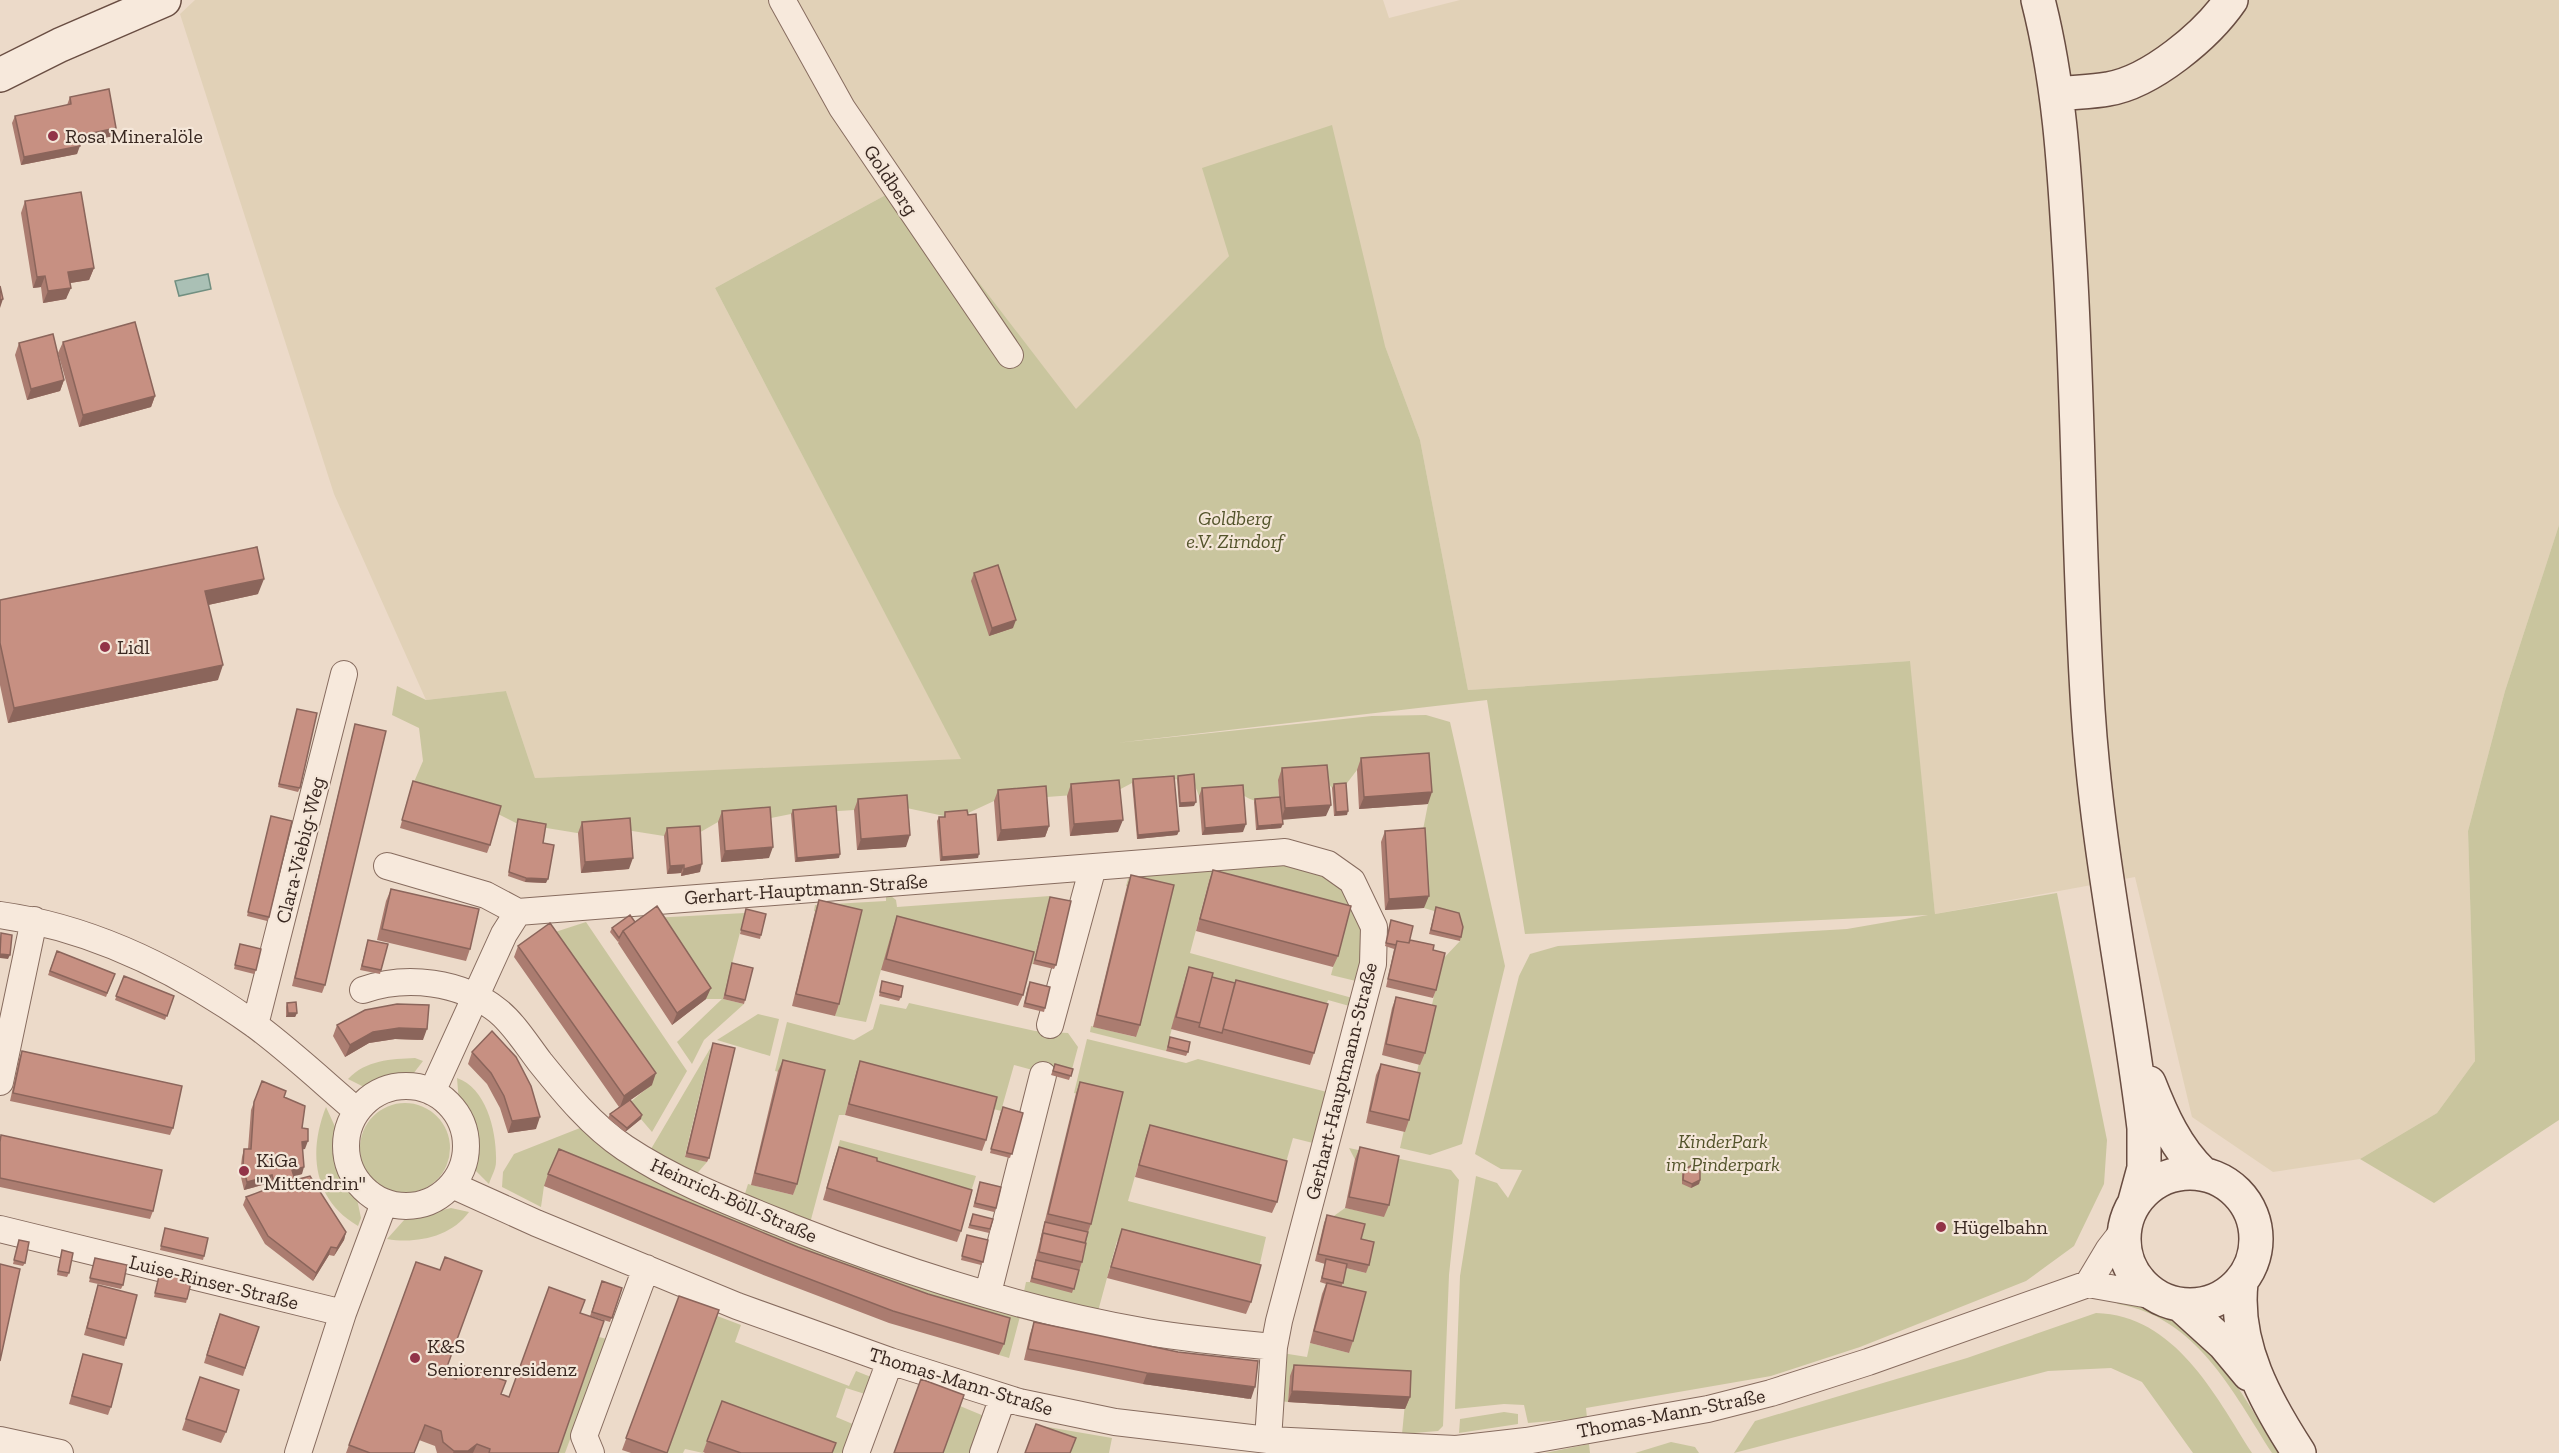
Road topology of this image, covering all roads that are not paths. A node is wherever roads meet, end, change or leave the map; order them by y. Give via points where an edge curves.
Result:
1 (164, 0) edge
2 (782, 0) edge
3 (2038, 0) edge
4 (2230, 0) edge
5 (0, 75) edge
6 (2057, 94) junction
7 (1010, 355) dead end
8 (344, 675) dead end
9 (387, 866) dead end
10 (1093, 867) junction
11 (518, 912) junction
12 (0, 915) edge
13 (34, 920) junction
14 (363, 990) dead end
15 (476, 997) junction
16 (255, 1025) junction
17 (1050, 1025) dead end
18 (2132, 1042) junction
19 (1043, 1076) dead end
20 (0, 1082) edge
21 (432, 1092) junction
22 (357, 1111) junction
23 (2202, 1173) junction
24 (452, 1185) junction
25 (2135, 1201) junction
26 (384, 1203) junction
27 (0, 1229) edge
28 (2123, 1231) junction
29 (646, 1268) junction
30 (2241, 1283) junction
31 (2088, 1284) junction
32 (988, 1293) junction
33 (2168, 1301) junction
34 (343, 1313) junction
35 (1274, 1347) junction
36 (890, 1361) junction
37 (2262, 1389) junction
38 (1003, 1397) junction
39 (0, 1440) edge
40 (1251, 1444) edge
41 (1456, 1451) edge
42 (60, 1453) edge
43 (298, 1453) edge
44 (591, 1453) edge
45 (856, 1453) edge
46 (983, 1453) edge
47 (2299, 1453) edge

1 - 5 street
2 - 7 street, Goldberg via 842,108
3 - 6 street
4 - 6 street via 2187,47 2140,78 2110,89
6 - 18 street via 2076,359 2088,710 2100,844
8 - 16 street, Clara-Viebig-Weg
9 - 11 street via 486,895
10 - 11 street, Gerhart-Hauptmann-Straße
10 - 17 street
10 - 35 street, Gerhart-Hauptmann-Straße via 1285,852 1328,864 1352,881 1374,927 1373,964
11 - 15 street
12 - 13 street
13 - 16 street via 131,951
13 - 20 street
14 - 15 street, Heinrich-Böll-Straße via 383,983 427,983
15 - 21 street
15 - 32 street, Heinrich-Böll-Straße via 500,1012 591,1120 642,1159 711,1194 822,1239
16 - 22 street
18 - 23 street via 2164,1119 2187,1159
18 - 25 street via 2144,1128 2144,1168
19 - 32 street
21 - 22 street via 414,1086 392,1087 372,1096
21 - 24 street via 451,1106 462,1124 466,1145 463,1167
22 - 26 street via 347,1131 348,1163 365,1191
23 - 25 street via 2182,1172 2156,1181
23 - 30 street via 2224,1180 2243,1197 2256,1225 2256,1254
24 - 26 street via 438,1198 421,1205 402,1207
24 - 29 street, Thomas-Mann-Straße
25 - 28 street
26 - 34 street
27 - 34 street, Luise-Rinser-Straße
28 - 31 street
28 - 33 street via 2126,1257 2139,1283
29 - 36 street, Thomas-Mann-Straße via 737,1306
29 - 44 street via 584,1436
30 - 33 street via 2226,1296 2202,1305
30 - 37 street via 2238,1307 2242,1336
31 - 33 street, Thomas-Mann-Straße
31 - 41 street, Thomas-Mann-Straße via 1771,1393 1708,1408
32 - 35 street, Heinrich-Böll-Straße via 1146,1332
33 - 37 street via 2224,1344
34 - 43 street
35 - 40 street, Gerhart-Hauptmann-Straße
36 - 38 street, Thomas-Mann-Straße
36 - 45 street
37 - 47 street
38 - 40 street, Thomas-Mann-Straße via 1114,1422
38 - 46 street
39 - 42 street
40 - 41 street, Thomas-Mann-Straße

